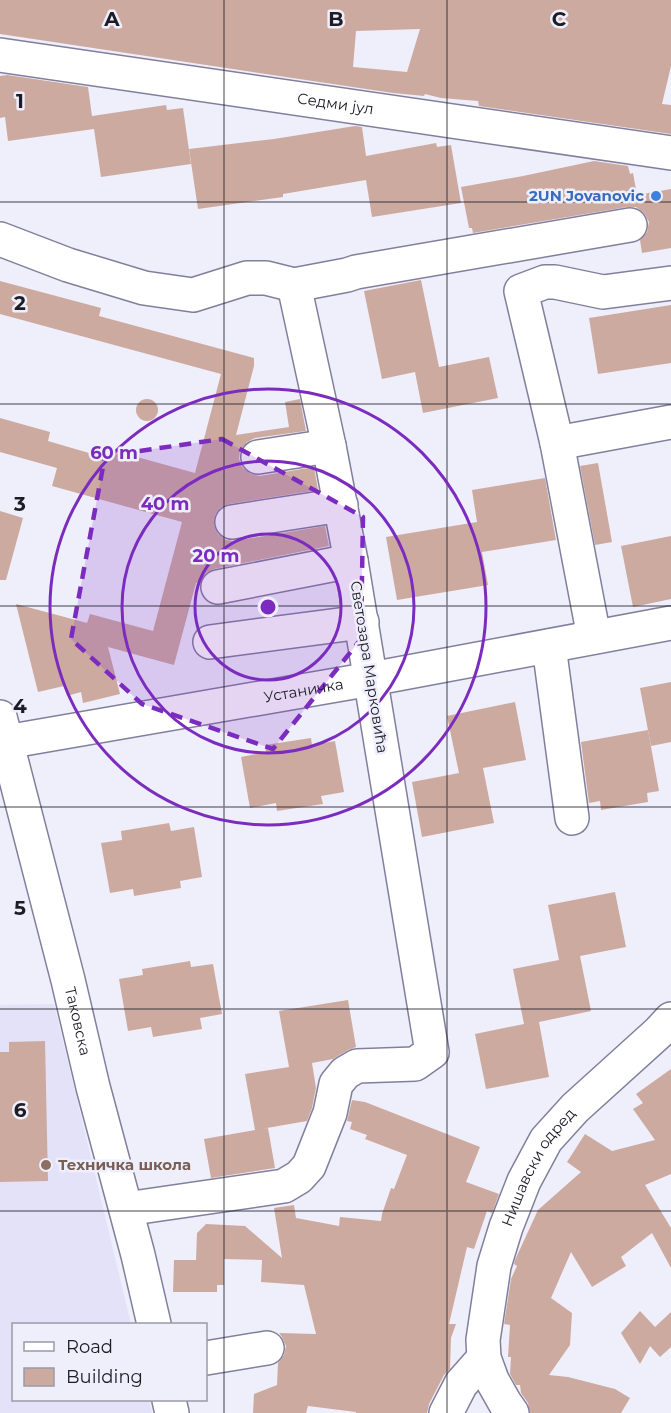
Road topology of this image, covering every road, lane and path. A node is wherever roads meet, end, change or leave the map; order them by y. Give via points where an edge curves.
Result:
1 (0, 55) edge
2 (671, 153) edge
3 (630, 225) dead end
4 (0, 239) edge
5 (671, 283) edge
6 (294, 285) junction
7 (671, 422) edge
8 (557, 443) junction
9 (329, 446) junction
10 (258, 457) dead end
11 (341, 505) junction
12 (232, 522) dead end
13 (351, 561) junction
14 (218, 586) dead end
15 (362, 622) junction
16 (671, 623) edge
17 (594, 637) junction
18 (210, 642) dead end
19 (549, 646) junction
20 (371, 679) junction
21 (3, 730) edge
22 (572, 818) dead end
23 (667, 1033) edge
24 (126, 1209) junction
25 (154, 1323) edge
26 (267, 1348) dead end
27 (207, 1358) edge
28 (484, 1358) junction
29 (446, 1413) edge
30 (512, 1413) edge

1 - 2 street, Седми јул
3 - 6 street
4 - 6 street via 144,288 193,295 247,278
5 - 8 street via 603,292 544,282 521,291
6 - 9 street, Светозара Марковића
7 - 8 street
8 - 17 street
9 - 10 street
9 - 11 street, Светозара Марковића
11 - 12 street
11 - 13 street, Светозара Марковића
13 - 14 street
13 - 15 street, Светозара Марковића
15 - 18 street
15 - 20 street, Светозара Марковића
16 - 17 street, Устаничка
17 - 19 street, Устаничка
19 - 20 street, Устаничка
19 - 22 street
20 - 21 street, Устаничка
20 - 24 street, Светозара Марковића via 432,1052 415,1064 357,1066 345,1073 336,1084 330,1113 309,1166 284,1186
21 - 24 street, Таковска
23 - 28 street, Нишавски одред via 575,1108 546,1140 524,1181 494,1266
24 - 25 street, Таковска
26 - 27 street
28 - 29 street via 461,1384
28 - 30 street, Нишавски одред

